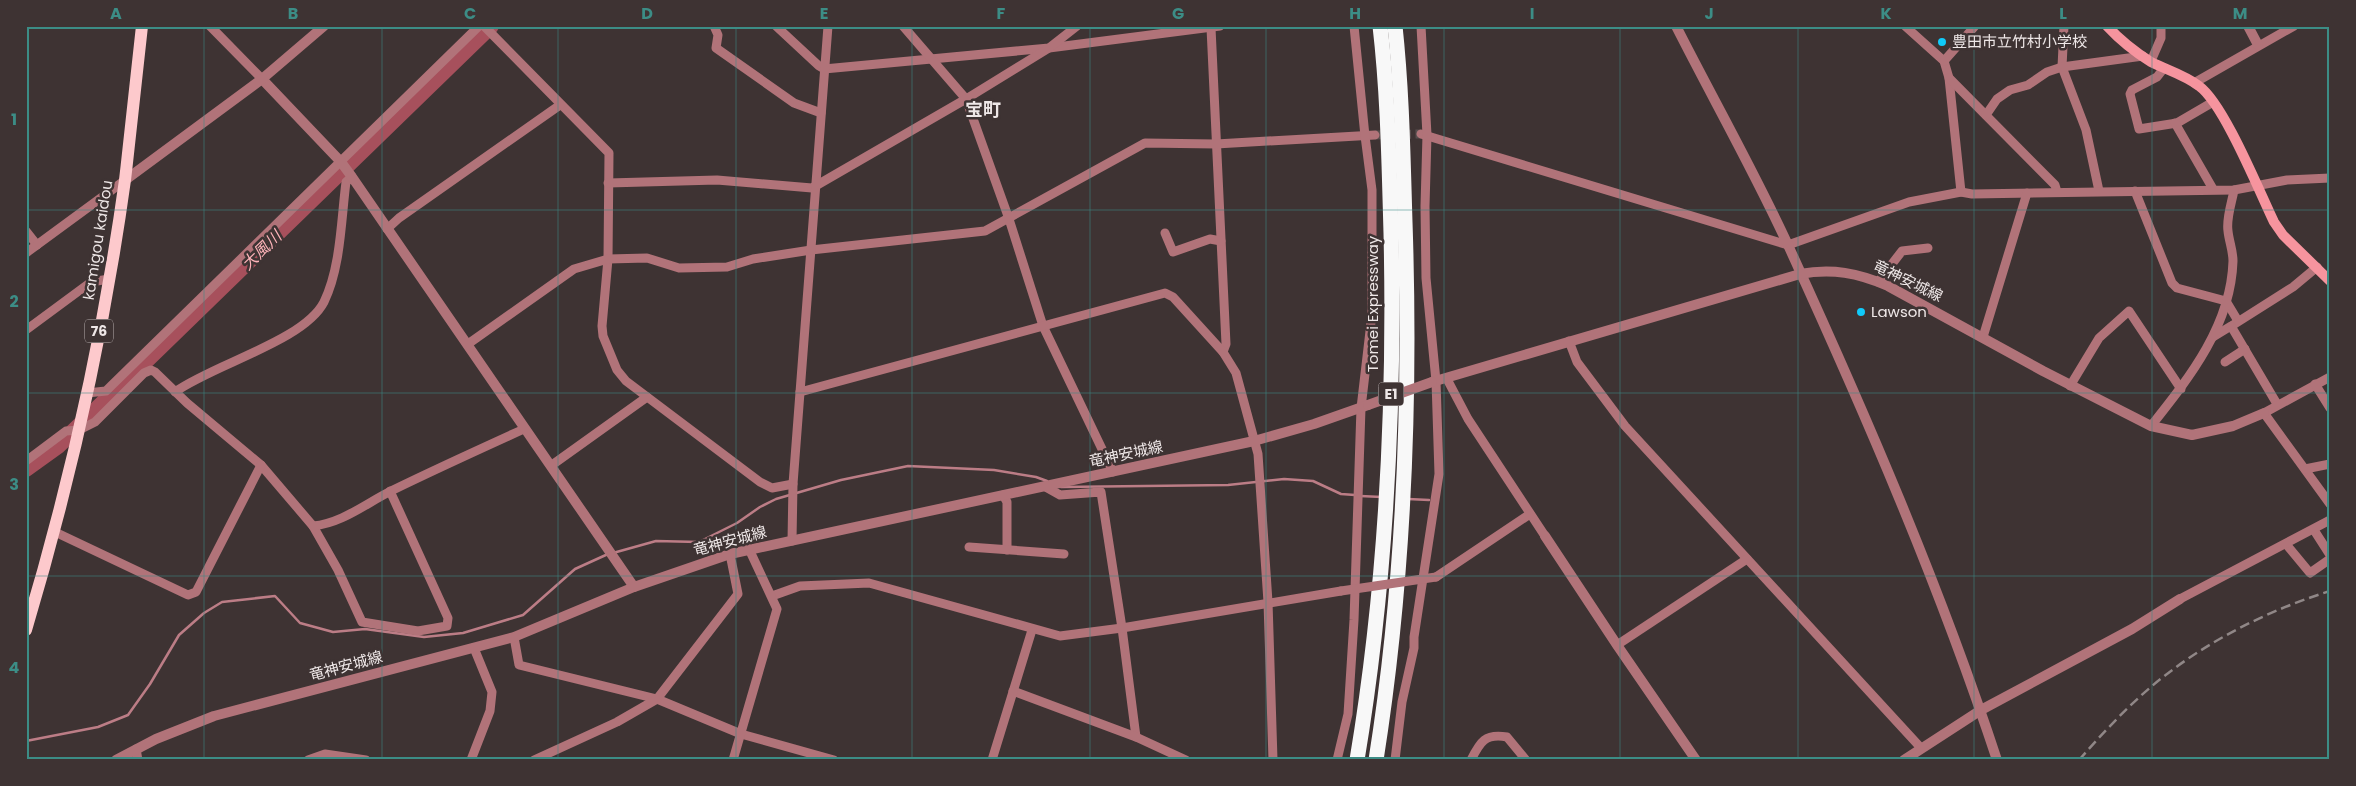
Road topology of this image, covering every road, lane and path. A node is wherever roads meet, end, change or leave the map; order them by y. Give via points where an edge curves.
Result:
1 (142, 26) edge
2 (210, 26) edge
3 (324, 26) edge
4 (480, 26) edge
5 (484, 26) edge
6 (714, 26) edge
7 (776, 26) edge
8 (828, 26) edge
9 (903, 26) edge
10 (1078, 26) edge
11 (1354, 26) edge
12 (1380, 26) edge
13 (1395, 26) edge
14 (1421, 26) edge
15 (1676, 26) edge
16 (1905, 26) edge
17 (1975, 26) edge
18 (2064, 26) edge
19 (2107, 26) edge
20 (2161, 26) edge
21 (2248, 26) edge
22 (2294, 26) edge
23 (1215, 27) edge
24 (2258, 45) junction
25 (1050, 48) junction
26 (2147, 58) junction
27 (932, 60) junction
28 (1944, 61) junction
29 (2062, 67) junction
30 (2164, 68) junction
31 (824, 69) junction
32 (1949, 78) junction
33 (262, 79) junction
34 (2194, 83) junction
35 (966, 99) junction
36 (2213, 102) junction
37 (560, 105) junction
38 (821, 113) junction
39 (1986, 115) junction
40 (2175, 123) junction
41 (1375, 135) tunnel mouth
42 (1424, 135) junction
43 (1365, 136) junction
44 (1216, 144) junction
45 (341, 162) junction
46 (352, 177) junction
47 (2330, 178) edge
48 (124, 181) junction
49 (608, 183) junction
50 (816, 185) junction
51 (2257, 185) junction
52 (2213, 189) junction
53 (2234, 190) junction
54 (2099, 191) junction
55 (2135, 191) junction
56 (1961, 192) junction
57 (2057, 192) junction
58 (2027, 193) junction
59 (1009, 219) junction
60 (387, 229) junction
61 (26, 231) edge
62 (1165, 233) dead end
63 (1221, 241) junction
64 (1788, 245) junction
65 (37, 246) junction
66 (1928, 248) dead end
67 (811, 250) junction
68 (26, 254) edge
69 (608, 259) junction
70 (2317, 267) junction
71 (1800, 274) junction
72 (109, 279) junction
73 (2330, 281) edge
74 (1878, 282) junction
75 (2226, 301) junction
76 (2235, 324) junction
77 (1043, 326) junction
78 (26, 330) edge
79 (1983, 337) junction
80 (2213, 338) junction
81 (1569, 341) junction
82 (468, 344) junction
83 (2245, 349) junction
84 (1223, 352) junction
85 (2225, 362) dead end
86 (2330, 377) edge
87 (1447, 379) junction
88 (1434, 382) junction
89 (2315, 384) junction
90 (2070, 386) junction
91 (2181, 389) junction
92 (175, 392) junction
93 (800, 392) junction
94 (87, 393) junction
95 (647, 397) junction
96 (2277, 404) junction
97 (1365, 406) junction
98 (2330, 408) edge
99 (2264, 412) junction
100 (2151, 426) junction
101 (524, 429) junction
102 (79, 430) junction
103 (1254, 441) junction
104 (26, 461) edge
105 (2330, 464) edge
106 (261, 465) junction
107 (552, 465) junction
108 (2305, 469) junction
109 (1113, 472) junction
110 (793, 484) junction
111 (1044, 486) junction
112 (390, 491) junction
113 (1003, 495) junction
114 (2330, 504) edge
115 (1530, 514) junction
116 (2330, 520) edge
117 (313, 526) junction
118 (2314, 530) junction
119 (56, 532) junction
120 (1545, 536) joint
121 (792, 541) junction
122 (2286, 544) junction
123 (969, 547) dead end
124 (749, 550) junction
125 (1007, 550) junction
126 (730, 554) junction
127 (1064, 554) dead end
128 (2330, 554) edge
129 (1746, 559) junction
130 (2330, 559) edge
131 (634, 587) junction
132 (772, 596) junction
133 (2180, 599) joint
134 (1268, 602) junction
135 (1122, 628) junction
136 (26, 630) edge
137 (1032, 630) junction
138 (514, 637) junction
139 (1617, 645) junction
140 (474, 648) junction
141 (1013, 691) junction
142 (657, 699) junction
143 (1981, 710) junction
144 (741, 734) junction
145 (1136, 737) junction
146 (1921, 748) junction
147 (136, 749) junction
148 (116, 760) edge
149 (138, 760) edge
150 (308, 760) edge
151 (366, 760) edge
152 (471, 760) edge
153 (534, 760) edge
154 (733, 760) edge
155 (834, 760) edge
156 (992, 760) edge
157 (1186, 760) edge
158 (1273, 760) edge
159 (1337, 760) edge
160 (1357, 760) edge
161 (1376, 760) edge
162 (1395, 760) edge
163 (1471, 760) edge
164 (1526, 760) edge
165 (1696, 760) edge
166 (1904, 760) edge
167 (1998, 760) edge

1 - 48 main road, kamigou kaidou / 76
2 - 33 street
3 - 33 street
4 - 45 street
5 - 37 street
6 - 38 street via 718,35 716,48 794,102
7 - 31 street
8 - 31 street
9 - 27 street
10 - 25 street
11 - 43 street
12 - 160 highway, Tomei Expressway / E1 via 1389,155 1393,318 1379,598
13 - 161 highway, E1 via 1403,153 1408,342 1396,599
14 - 42 street
15 - 64 street
16 - 28 street
17 - 28 street
18 - 29 street
19 - 26 main road
20 - 26 street via 2161,38
21 - 24 street
22 - 24 street
23 - 25 street
23 - 44 street
24 - 34 street
25 - 27 street
25 - 35 street
26 - 29 street
26 - 30 main road
27 - 31 street
27 - 35 street
28 - 32 street
29 - 39 street via 2047,72 2028,85 2010,90 1997,99
29 - 54 street via 2086,130
30 - 34 main road
30 - 40 street via 2157,77 2130,94 2139,129
31 - 38 street
32 - 39 street
32 - 56 street
33 - 45 street
33 - 48 street
34 - 36 main road
35 - 50 street
35 - 59 street
36 - 40 street
36 - 51 main road
37 - 49 street via 608,153
37 - 60 street
38 - 50 street
39 - 57 street via 2055,185
40 - 52 street
41 - 43 street
42 - 64 street
42 - 88 street via 1426,278
43 - 44 street
43 - 97 street via 1372,190 1372,314
44 - 59 street via 1145,143
44 - 63 street
45 - 46 street
45 - 94 street via 112,386 106,391
46 - 60 street
46 - 92 street via 346,182 332,279 323,303 315,313 294,333 209,371
47 - 51 street
48 - 65 street
48 - 72 main road, kamigou kaidou / 76
49 - 50 street via 717,180 812,188
49 - 69 street
50 - 67 street
51 - 53 street
51 - 70 main road via 2274,222
52 - 53 street
52 - 55 street
53 - 75 street via 2228,229 2233,260
54 - 55 street
54 - 57 street
55 - 75 street via 2172,283 2177,288
56 - 58 street
56 - 64 street via 1909,202
57 - 58 street
58 - 79 street
59 - 67 street via 985,231
59 - 77 street
60 - 82 street
61 - 65 street
62 - 63 street via 1173,252 1210,239
63 - 84 street via 1226,344
64 - 71 street
65 - 68 street
66 - 74 street via 1902,251
67 - 69 street via 753,259 727,267 679,268 647,258
67 - 93 street
69 - 82 street via 574,270
69 - 95 street via 603,336 621,377
70 - 73 main road
70 - 76 street via 2293,287
71 - 74 street, 竜神安城線 via 1840,271 1863,275
71 - 81 street, 竜神安城線
71 - 143 street via 1836,347 1943,605
72 - 78 street via 91,282
72 - 94 main road, kamigou kaidou / 76
74 - 79 street, 竜神安城線
75 - 76 street
75 - 80 street
76 - 80 street
76 - 83 street
77 - 84 street via 1165,293 1173,297
77 - 93 street
77 - 109 street
79 - 90 street, 竜神安城線
80 - 91 street
81 - 87 street, 竜神安城線
81 - 129 street via 1576,362 1609,408
82 - 101 street
83 - 85 street
83 - 96 street
84 - 103 street via 1236,373
86 - 89 street
87 - 88 street, 竜神安城線
87 - 115 street via 1468,419
88 - 97 street, 竜神安城線, bridge
88 - 162 street via 1439,474
89 - 96 street
89 - 98 street
90 - 91 street via 2099,338 2129,312
90 - 100 street, 竜神安城線
91 - 100 street
92 - 102 street via 151,370 144,373 95,422
92 - 106 street
93 - 110 street
94 - 102 main road, kamigou kaidou / 76
95 - 107 street
95 - 110 street via 760,482 772,488
96 - 99 street
97 - 103 street, 竜神安城線
97 - 159 street via 1348,714
99 - 100 street, 竜神安城線 via 2233,426 2192,435
99 - 108 street
101 - 107 street
101 - 112 street
102 - 104 street via 66,431
102 - 119 main road, kamigou kaidou / 76
103 - 109 street, 竜神安城線
103 - 134 street via 1258,454
105 - 108 street
106 - 117 street
106 - 119 street via 196,592 188,595
107 - 131 street
108 - 114 street
109 - 111 street, 竜神安城線
110 - 121 street
111 - 113 street, 竜神安城線
111 - 135 street via 1060,495 1100,492
112 - 117 street via 354,513
112 - 117 street via 448,618 447,626 422,631 364,624
113 - 121 street, 竜神安城線
113 - 125 street via 1007,502
115 - 120 street
115 - 134 street, bridge via 1436,578
116 - 118 street
118 - 122 street
118 - 128 street
119 - 136 main road, kamigou kaidou / 76
120 - 139 street
121 - 124 street, 竜神安城線
122 - 130 street via 2310,573
122 - 133 street
123 - 125 street
124 - 126 street, 竜神安城線
124 - 132 street
125 - 127 street
126 - 131 street, 竜神安城線
126 - 142 street via 738,594
129 - 139 street
129 - 146 street
131 - 138 street, 竜神安城線
132 - 137 street via 800,586 869,583
132 - 144 street via 778,609
133 - 143 street via 2132,629
134 - 135 street
134 - 158 street
135 - 137 street via 1060,636
135 - 145 street
137 - 141 street
138 - 140 street, 竜神安城線
138 - 142 street via 519,665
139 - 165 street
140 - 147 street, 竜神安城線 via 214,716
140 - 152 street via 492,692 490,711
141 - 145 street
141 - 156 street
142 - 144 street
142 - 153 street via 617,722
143 - 146 street
143 - 167 street
144 - 154 street
144 - 155 street
145 - 157 street
146 - 166 street
147 - 148 street, 竜神安城線
147 - 149 street
150 - 151 street via 325,754
163 - 164 street via 1480,743 1494,735 1507,737

